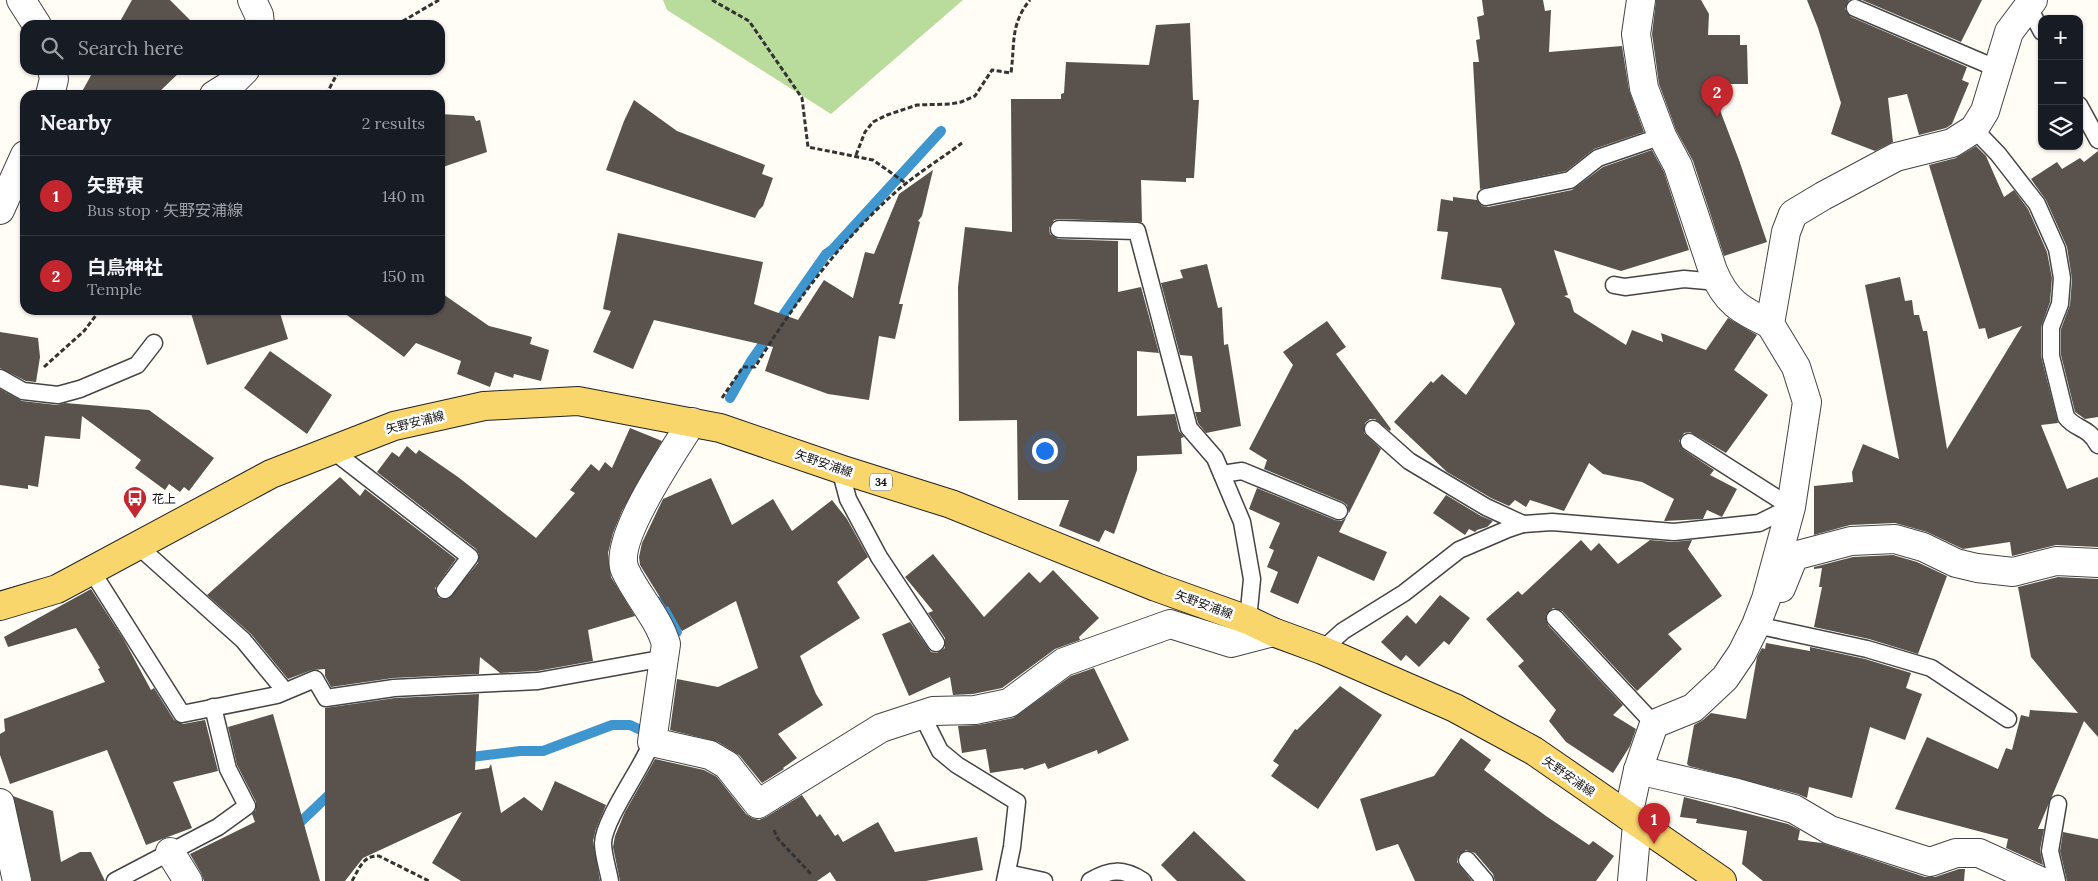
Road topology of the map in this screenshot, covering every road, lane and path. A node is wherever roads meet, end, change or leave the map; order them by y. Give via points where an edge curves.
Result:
1 (21, 0) edge
2 (252, 0) edge
3 (439, 0) edge
4 (712, 0) edge
5 (1030, 0) edge
6 (1641, 0) edge
7 (2031, 3) edge
8 (1855, 8) dead end
9 (34, 20) edge
10 (260, 20) edge
11 (405, 20) edge
12 (2038, 21) edge
13 (1998, 69) junction
14 (53, 75) edge
15 (240, 75) edge
16 (336, 75) edge
17 (51, 90) edge
18 (222, 90) edge
19 (329, 90) edge
20 (2080, 105) edge
21 (1974, 129) junction
22 (1662, 136) junction
23 (2098, 140) edge
24 (962, 143) dead end
25 (856, 155) junction
26 (20, 166) edge
27 (907, 184) junction
28 (1486, 197) dead end
29 (0, 210) edge
30 (1059, 229) dead end
31 (1718, 282) junction
32 (1614, 285) dead end
33 (96, 315) edge
34 (1770, 324) junction
35 (154, 344) dead end
36 (746, 367) dead end
37 (0, 378) edge
38 (34, 391) junction
39 (692, 422) junction
40 (1373, 429) dead end
41 (1689, 442) dead end
42 (2098, 445) edge
43 (332, 450) junction
44 (840, 469) junction
45 (1222, 474) junction
46 (1791, 507) junction
47 (1339, 511) dead end
48 (1523, 524) junction
49 (137, 545) junction
50 (2098, 563) edge
51 (91, 570) junction
52 (445, 590) dead end
53 (1766, 599) junction
54 (0, 606) edge
55 (1555, 618) dead end
56 (1248, 620) junction
57 (1756, 625) junction
58 (1273, 632) junction
59 (936, 643) dead end
60 (1322, 650) junction
61 (665, 658) junction
62 (284, 691) junction
63 (213, 707) junction
64 (922, 715) junction
65 (2008, 719) dead end
66 (1654, 724) junction
67 (652, 742) junction
68 (1638, 770) junction
69 (0, 804) edge
70 (758, 804) junction
71 (2058, 804) dead end
72 (1632, 820) junction
73 (170, 852) junction
74 (1468, 860) dead end
75 (812, 875) dead end
76 (1006, 877) edge
77 (17, 881) edge
78 (115, 881) edge
79 (188, 881) edge
80 (352, 881) edge
81 (429, 881) edge
82 (610, 881) edge
83 (1044, 881) edge
84 (1090, 881) edge
85 (1143, 881) edge
86 (1485, 881) edge
87 (1632, 881) edge
88 (1722, 881) edge
89 (2040, 881) edge
90 (2056, 881) edge

1 - 9 street
2 - 10 street
3 - 11 path
4 - 25 path via 749,21 802,98 808,147
5 - 25 path via 1013,30 1011,73 992,70 976,96 961,102 917,105 873,122 865,132
6 - 22 street via 1636,34 1644,88
7 - 12 lane
7 - 13 street via 2009,32
8 - 13 lane
13 - 21 street via 1985,111
14 - 17 street
15 - 18 street
16 - 19 path
20 - 23 lane
21 - 34 street via 1952,143 1896,157 1793,214 1786,232
21 - 42 lane via 2037,204 2057,249 2062,278 2060,304 2051,327 2051,356 2066,417 2093,435
22 - 28 lane via 1598,158 1570,180
22 - 31 street via 1678,166
24 - 27 path
25 - 27 path via 881,164
26 - 29 street
27 - 36 path via 854,233 817,275 755,367
30 - 45 lane via 1137,232 1189,428 1216,458
31 - 32 lane via 1684,279 1625,287
31 - 34 street via 1732,304
33 - 38 path via 84,331 45,364
34 - 46 street via 1796,367 1807,402
35 - 38 lane via 137,365 88,386 58,396
37 - 38 lane via 23,391
39 - 43 main road, 矢野安浦線 / 34 via 578,401 484,406 394,426
39 - 44 main road, 矢野安浦線 / 34 via 720,428
39 - 61 street via 635,517 623,555 626,570 640,597 662,628
40 - 48 lane via 1409,460
41 - 46 lane
43 - 49 main road, 矢野安浦線 / 34 via 271,474
43 - 52 lane via 470,557
44 - 56 main road, 矢野安浦線 / 34 via 951,504 1156,587
44 - 59 lane via 848,499 879,557
45 - 47 lane via 1242,471
45 - 56 lane via 1242,522 1252,579
46 - 48 lane via 1759,523 1674,532 1552,522
46 - 53 street
48 - 60 lane via 1459,550
49 - 51 main road, 矢野安浦線 / 34
49 - 62 lane via 243,640
50 - 53 street via 2056,561 2013,572 1956,563 1923,547 1895,539 1851,541 1794,556 1780,591
51 - 54 main road, 矢野安浦線 / 34 via 57,589
51 - 63 lane via 182,714
53 - 57 street
55 - 66 lane
56 - 58 main road, 矢野安浦線 / 34
57 - 65 lane via 1867,649 1931,668
57 - 66 street via 1726,678 1693,708
58 - 60 main road, 矢野安浦線 / 34
58 - 64 street via 1231,643 1170,624 1064,662 1009,703
60 - 72 main road, 矢野安浦線 / 34 via 1455,708 1534,751
61 - 62 lane via 538,681 394,688 326,698 315,678
61 - 67 street
62 - 63 lane
63 - 73 lane via 228,769 247,806 218,827
64 - 70 street via 881,728
64 - 76 lane via 940,751 957,766 1017,802
66 - 68 street
67 - 70 street via 710,755 727,765
67 - 82 lane via 646,759 606,828 603,842
68 - 72 street
68 - 89 street via 1738,792 1794,809 1830,830 1930,862 1956,853 1979,852
69 - 77 street
70 - 75 path via 778,839
71 - 90 lane via 2050,851
72 - 87 street
72 - 88 main road, 矢野安浦線 / 34
73 - 78 lane
73 - 79 street
74 - 86 lane
76 - 83 lane
80 - 81 path via 371,855
84 - 85 lane via 1119,870

